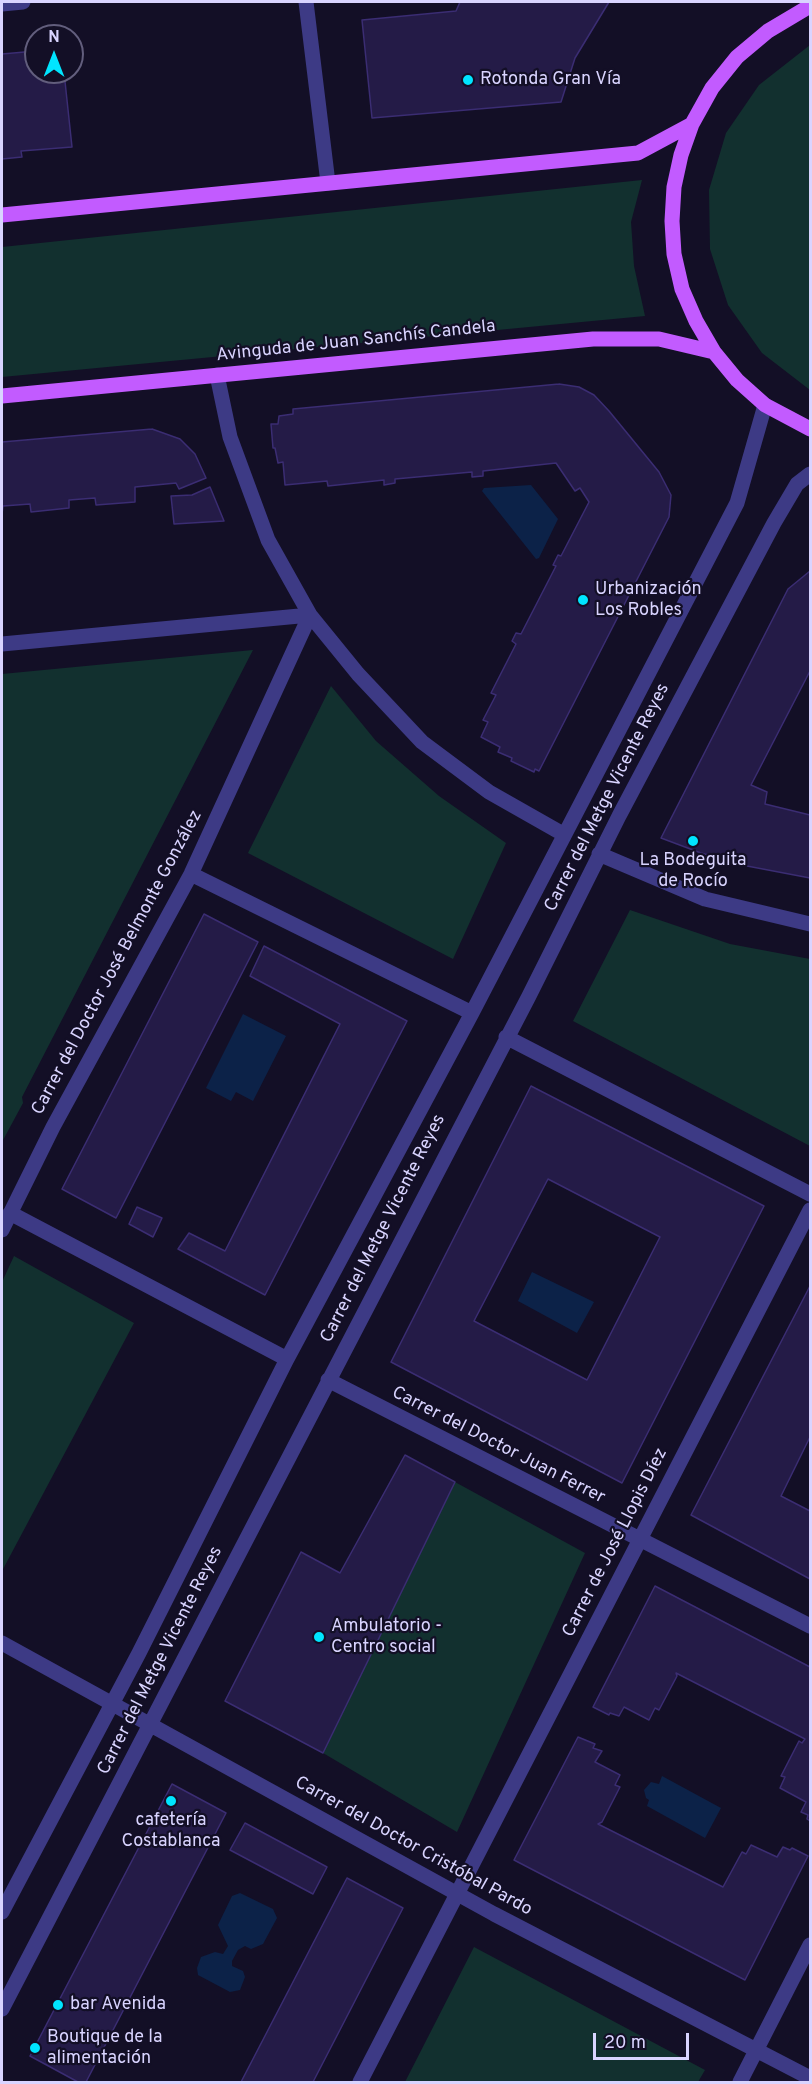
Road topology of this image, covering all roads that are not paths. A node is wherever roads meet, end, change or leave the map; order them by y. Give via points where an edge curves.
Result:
1 (23, 2) edge
2 (306, 2) edge
3 (2, 4) edge
4 (810, 6) edge
5 (692, 124) junction
6 (328, 183) junction
7 (2, 215) edge
8 (714, 352) junction
9 (217, 375) junction
10 (2, 396) edge
11 (765, 405) junction
12 (810, 429) edge
13 (810, 474) edge
14 (310, 615) junction
15 (2, 644) edge
16 (563, 834) junction
17 (599, 854) junction
18 (191, 874) junction
19 (810, 924) edge
20 (472, 1013) junction
21 (506, 1038) junction
22 (810, 1194) edge
23 (810, 1210) edge
24 (10, 1213) junction
25 (2, 1230) edge
26 (287, 1359) junction
27 (328, 1380) junction
28 (639, 1541) junction
29 (810, 1626) edge
30 (2, 1643) edge
31 (113, 1703) junction
32 (151, 1724) junction
33 (457, 1894) junction
34 (2, 1912) edge
35 (810, 1945) edge
36 (2, 2009) edge
37 (757, 2050) junction
38 (810, 2078) edge
39 (360, 2082) edge
40 (740, 2082) edge

1 - 3 street
2 - 6 street
4 - 5 main road via 768,31 737,57 712,88
5 - 6 main road via 638,153
5 - 8 main road via 674,188 675,254 682,289
6 - 7 main road
8 - 9 main road, Avinguda de Juan Sanchís Candela via 659,339 593,339
8 - 11 main road
9 - 10 main road, Avinguda de Juan Sanchís Candela
9 - 14 street via 230,437 268,540
11 - 12 main road
11 - 16 street, Carrer del Metge Vicente Reyes via 737,503
13 - 17 street, Carrer del Metge Vicente Reyes via 797,484 774,523
14 - 15 street
14 - 16 street via 358,674 422,742 489,792
14 - 18 street, Carrer del Doctor José Belmonte González
16 - 20 street, Carrer del Metge Vicente Reyes
17 - 19 street via 705,899
17 - 21 street, Carrer del Metge Vicente Reyes
18 - 20 street
18 - 24 street, Carrer del Doctor José Belmonte González
20 - 26 street, Carrer del Metge Vicente Reyes
21 - 22 street
21 - 27 street, Carrer del Metge Vicente Reyes
23 - 28 street, Carrer de José Llopis Díez
24 - 25 street, Carrer del Doctor José Belmonte González
24 - 26 street
26 - 31 street, Carrer del Metge Vicente Reyes
27 - 28 street, Carrer del Doctor Juan Ferrer
27 - 32 street, Carrer del Metge Vicente Reyes
28 - 29 street, Carrer del Doctor Juan Ferrer
28 - 33 street, Carrer de José Llopis Díez
30 - 31 street, Carrer del Doctor Cristóbal Pardo
31 - 32 street, Carrer del Doctor Cristóbal Pardo
31 - 34 street, Carrer del Metge Vicente Reyes
32 - 33 street, Carrer del Doctor Cristóbal Pardo
32 - 36 street, Carrer del Metge Vicente Reyes
33 - 37 street, Carrer del Doctor Cristóbal Pardo
33 - 39 street, Carrer de José Llopis Díez
35 - 37 street
37 - 38 street, Carrer del Doctor Cristóbal Pardo
37 - 40 street

